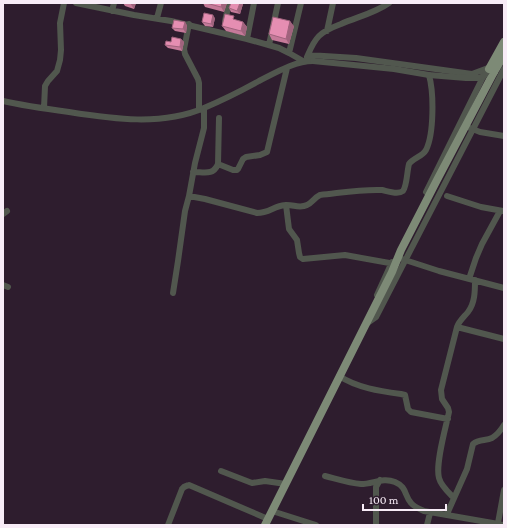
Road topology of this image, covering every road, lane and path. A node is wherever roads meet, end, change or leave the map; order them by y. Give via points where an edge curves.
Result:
1 (64, 3) edge
2 (76, 3) edge
3 (114, 3) edge
4 (161, 3) edge
5 (229, 3) edge
6 (254, 3) edge
7 (278, 3) edge
8 (301, 3) edge
9 (333, 3) edge
10 (389, 3) edge
11 (91, 5) edge
12 (112, 11) junction
13 (157, 18) junction
14 (189, 24) junction
15 (327, 30) junction
16 (222, 32) junction
17 (504, 36) edge
18 (247, 39) junction
19 (504, 42) edge
20 (269, 45) junction
21 (289, 53) junction
22 (504, 55) edge
23 (307, 60) junction
24 (287, 68) junction
25 (495, 71) edge
26 (429, 75) junction
27 (3, 101) edge
28 (44, 108) junction
29 (202, 109) junction
30 (219, 118) dead end
31 (469, 127) junction
32 (504, 136) edge
33 (218, 164) junction
34 (194, 172) junction
35 (189, 196) junction
36 (447, 196) dead end
37 (286, 205) junction
38 (502, 211) edge
39 (397, 262) junction
40 (472, 279) junction
41 (504, 288) edge
42 (173, 293) dead end
43 (365, 324) junction
44 (456, 328) junction
45 (504, 339) edge
46 (339, 376) junction
47 (448, 419) junction
48 (504, 425) edge
49 (221, 471) dead end
50 (325, 476) dead end
51 (380, 480) junction
52 (286, 484) junction
53 (504, 490) edge
54 (454, 498) junction
55 (272, 511) junction
56 (430, 513) junction
57 (447, 514) junction
58 (266, 522) edge
59 (501, 524) edge
60 (168, 525) edge
61 (316, 525) edge
62 (376, 525) edge
63 (426, 525) edge

1 - 28 street via 60,23 60,60 57,71 45,86
2 - 11 street
3 - 12 street
4 - 13 street
5 - 16 street
6 - 18 street
7 - 20 street
8 - 21 street
9 - 15 street
10 - 15 street
11 - 12 street
12 - 13 street
13 - 14 street
14 - 16 street
14 - 29 street via 184,49 198,79
15 - 23 street via 315,40
16 - 18 street
17 - 25 street
18 - 20 street
19 - 25 main road, bridge
20 - 21 street
21 - 23 street
22 - 25 main road, bridge
23 - 24 street
23 - 25 street via 356,58 472,74
23 - 26 street, bridge
24 - 29 street
24 - 33 street via 267,152 243,158 236,170
25 - 26 street, bridge via 478,78
25 - 31 main road
25 - 39 street
26 - 37 street via 432,114 428,144 420,157 408,164 406,183 402,192 366,190 320,195 306,206
27 - 28 street
28 - 29 street via 105,118 129,119 174,117
29 - 34 street via 204,128
30 - 33 street
31 - 32 street via 485,134
31 - 39 street
31 - 39 main road via 401,250
33 - 34 street via 212,172
34 - 35 street
35 - 37 street via 257,213
35 - 42 street
36 - 38 street
37 - 39 street via 289,229 297,240 300,257 303,259 345,254
38 - 40 street via 482,244
39 - 40 street
39 - 43 main road
39 - 43 street via 376,317
40 - 41 street
40 - 44 street via 472,304
43 - 46 main road
44 - 45 street
44 - 47 street via 441,390 442,399 449,412
46 - 47 street via 358,386 405,395 411,412
46 - 52 main road
47 - 54 street via 438,473 443,485
48 - 54 street via 491,439 473,444 467,469
49 - 52 street via 252,483 265,481
50 - 51 street via 360,484
51 - 56 street via 391,480 401,485 411,503
51 - 62 street via 376,487
52 - 55 main road
53 - 59 street
54 - 57 street
55 - 58 main road
55 - 61 street
56 - 57 street
56 - 63 street
57 - 59 street
58 - 60 street via 200,490 184,486

